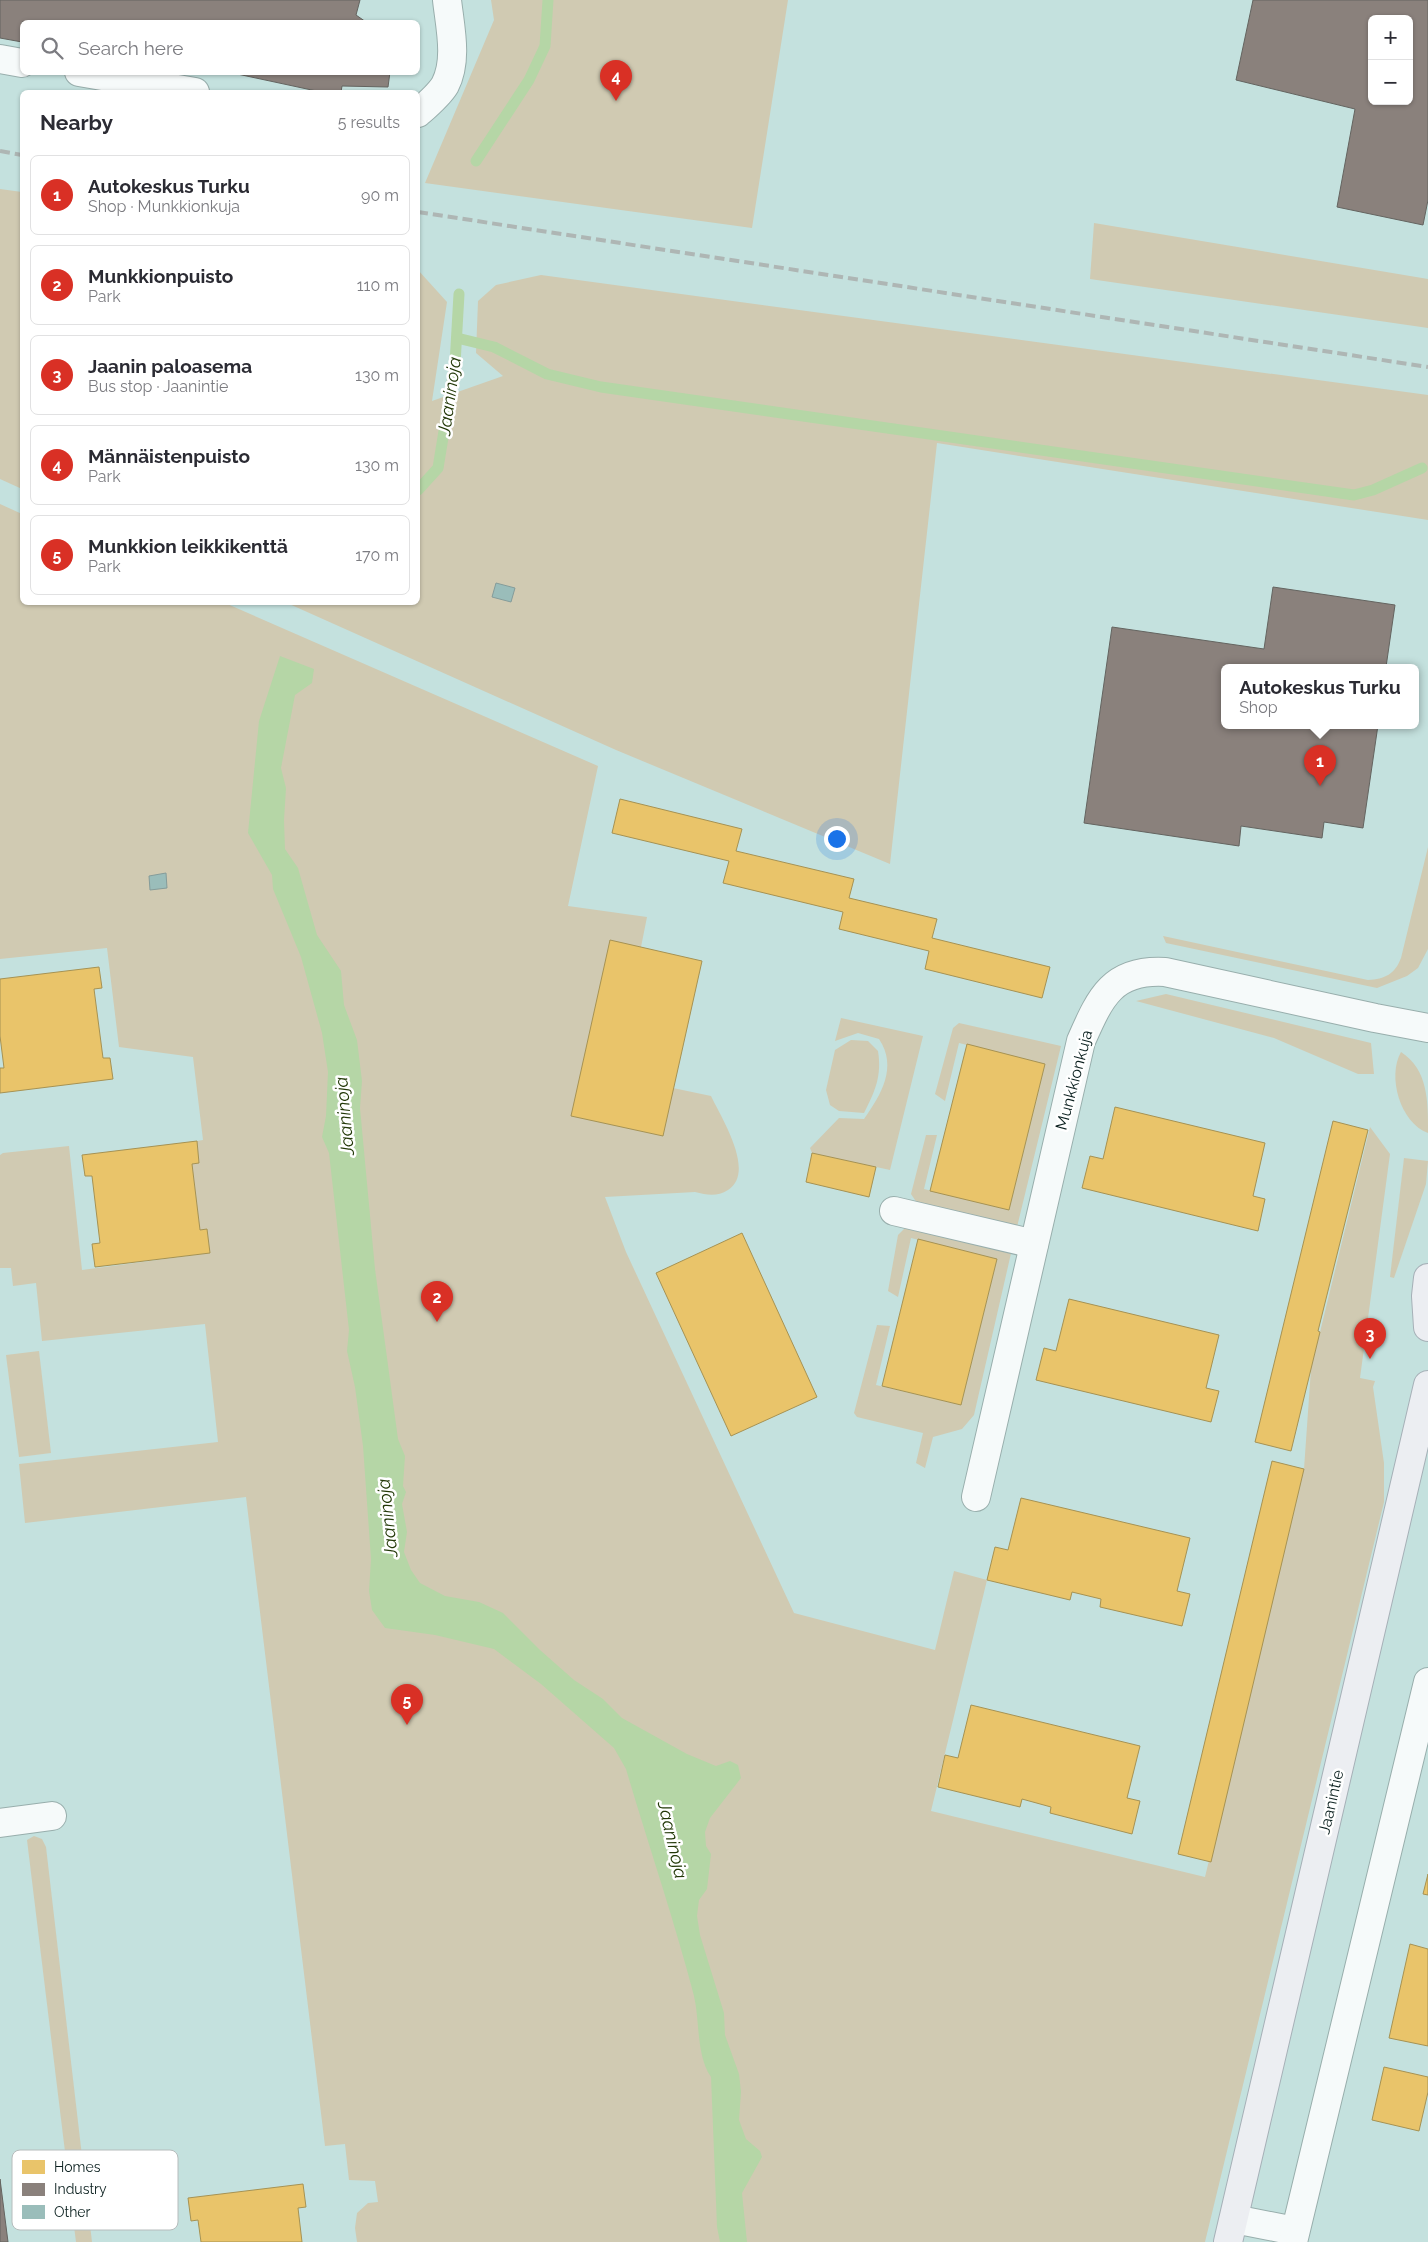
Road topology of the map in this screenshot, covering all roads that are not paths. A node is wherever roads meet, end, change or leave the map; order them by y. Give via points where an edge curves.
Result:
1 (447, 0) edge
2 (0, 59) edge
3 (20, 63) edge
4 (96, 75) edge
5 (183, 90) edge
6 (420, 111) edge
7 (1428, 1028) edge
8 (894, 1211) dead end
9 (1034, 1244) junction
10 (1428, 1278) edge
11 (1428, 1327) edge
12 (1428, 1385) edge
13 (976, 1497) dead end
14 (1428, 1682) edge
15 (52, 1816) dead end
16 (0, 1822) edge
17 (1231, 2231) edge
18 (1294, 2237) edge

1 - 6 street via 451,66 444,86
2 - 3 street
4 - 5 street
7 - 9 street, Munkkionkuja via 1165,972 1146,971 1128,976 1112,985 1081,1041
8 - 9 street
9 - 13 street, Munkkionkuja
10 - 11 main road
12 - 17 main road, Jaanintie
14 - 18 street, Jaanintie
15 - 16 street
17 - 18 street, Jaanintie

